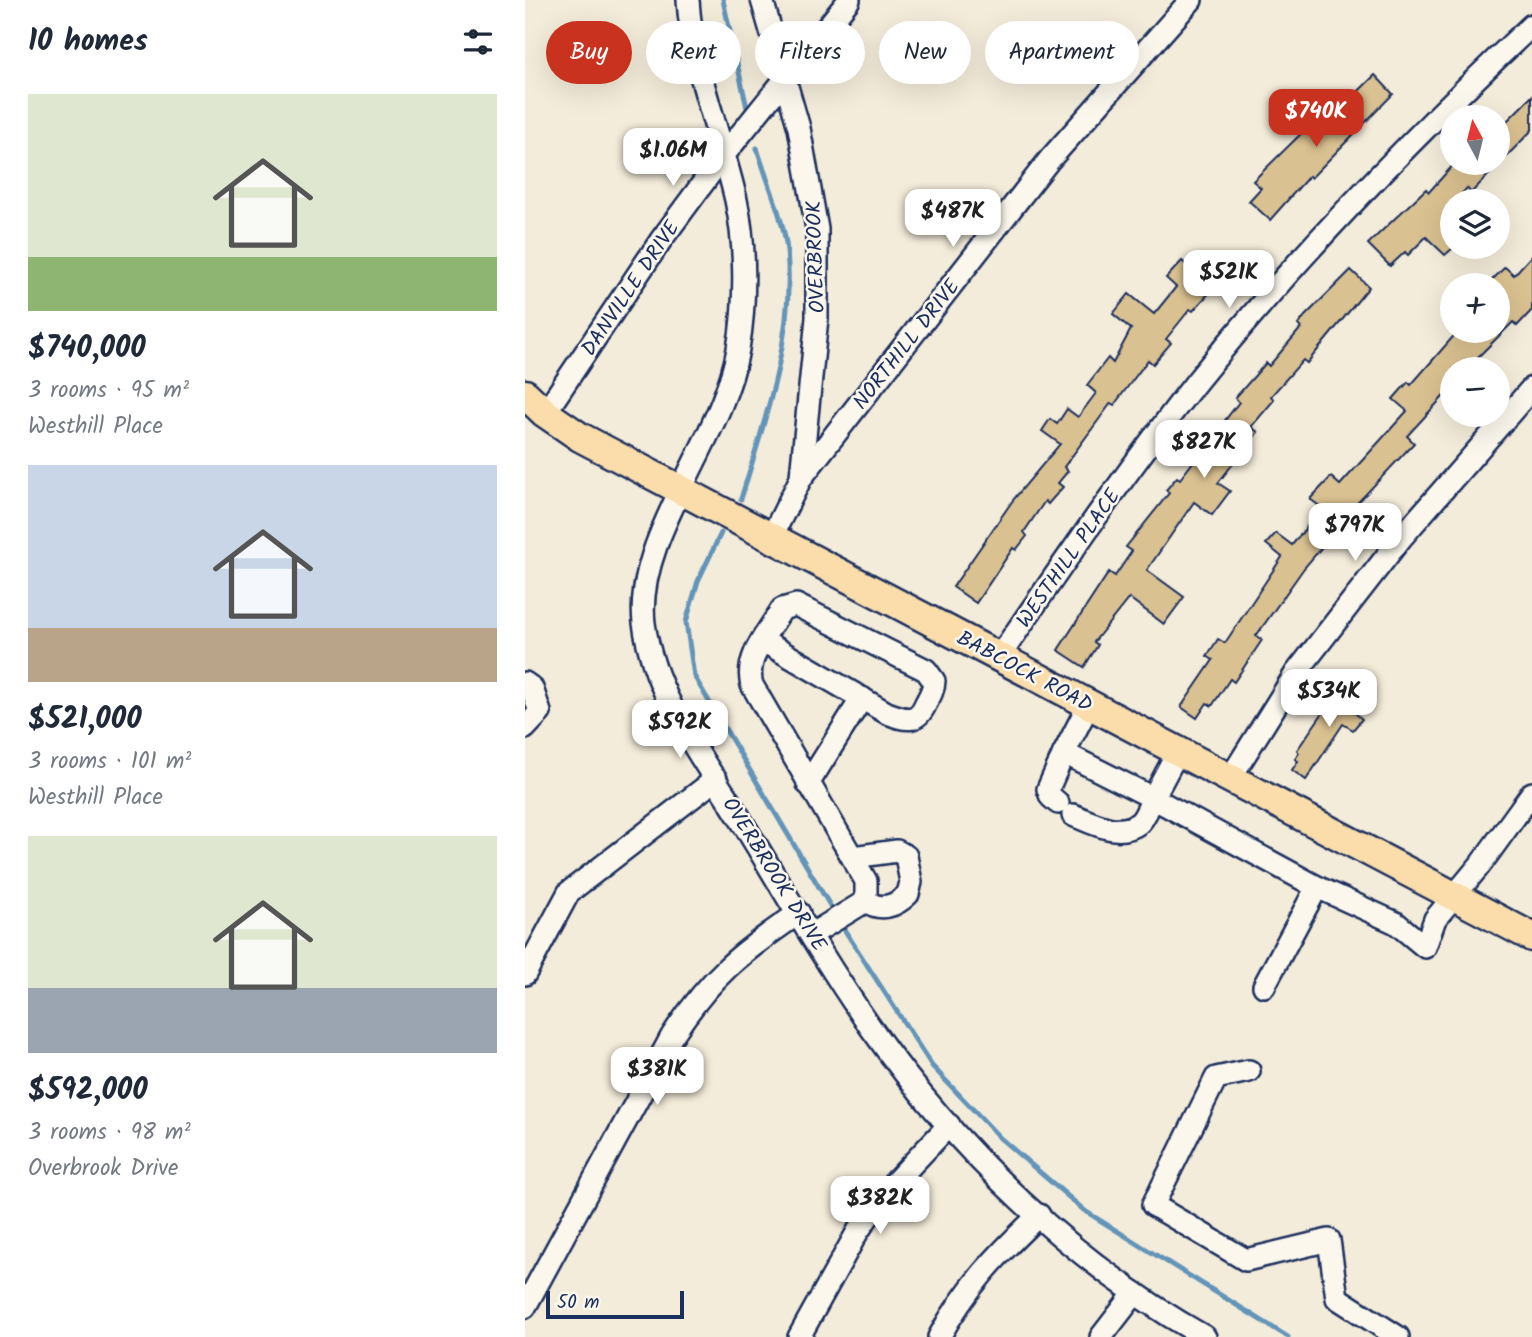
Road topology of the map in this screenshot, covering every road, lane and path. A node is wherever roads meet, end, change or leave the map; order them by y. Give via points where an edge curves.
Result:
1 (688, 0) edge
2 (762, 0) edge
3 (849, 0) edge
4 (1191, 0) edge
5 (769, 21) edge
6 (832, 21) edge
7 (1532, 25) edge
8 (780, 84) edge
9 (788, 84) edge
10 (723, 156) junction
11 (1532, 388) edge
12 (525, 394) edge
13 (545, 414) junction
14 (801, 478) junction
15 (682, 490) junction
16 (771, 538) junction
17 (763, 641) junction
18 (999, 657) junction
19 (525, 683) edge
20 (862, 698) junction
21 (1089, 704) junction
22 (525, 728) edge
23 (1178, 751) junction
24 (1064, 753) junction
25 (1231, 777) junction
26 (716, 779) junction
27 (808, 784) junction
28 (1532, 793) edge
29 (1153, 798) junction
30 (853, 857) junction
31 (1317, 887) junction
32 (1455, 895) junction
33 (863, 904) junction
34 (799, 913) junction
35 (820, 930) junction
36 (1532, 937) edge
37 (525, 974) edge
38 (1264, 986) dead end
39 (1249, 1071) dead end
40 (949, 1125) junction
41 (1039, 1215) junction
42 (1135, 1293) junction
43 (525, 1307) edge
44 (799, 1337) edge
45 (939, 1337) edge
46 (1101, 1337) edge
47 (1205, 1337) edge
48 (1398, 1337) edge

1 - 10 street, OVERBROOK DRIVE via 701,75
2 - 5 street, OVERBROOK
3 - 6 street, DANVILLE DRIVE
4 - 14 street, NORTHILL DRIVE via 1050,159
7 - 18 street, WESTHILL PLACE via 1433,118 1270,295 1128,472
8 - 10 street, DANVILLE DRIVE
9 - 14 street, OVERBROOK via 814,197 819,267
10 - 13 street, DANVILLE DRIVE
10 - 15 street, OVERBROOK DRIVE via 741,237 738,351 723,405
11 - 25 street via 1401,538 1328,631
12 - 13 main road, BABCOCK ROAD
13 - 15 main road, BABCOCK ROAD
14 - 16 street, NORTHILL DRIVE
15 - 16 main road, BABCOCK ROAD
15 - 26 street, OVERBROOK DRIVE via 653,555 645,587 644,621 657,678
16 - 18 main road, BABCOCK ROAD
17 - 20 street
17 - 20 street via 782,610 796,605 926,670 934,681 922,713 914,719 887,713
17 - 27 street via 748,673
18 - 21 main road, BABCOCK ROAD
19 - 22 street via 532,688 540,712
20 - 27 street
21 - 23 main road, BABCOCK ROAD
21 - 24 street
23 - 25 main road, BABCOCK ROAD
23 - 29 street
24 - 29 street
24 - 29 street via 1048,789 1051,797 1102,828 1129,828 1141,822
25 - 32 main road, BABCOCK ROAD
26 - 34 street, OVERBROOK DRIVE
26 - 37 street via 569,892
27 - 30 street
28 - 32 street
29 - 31 street
30 - 33 street via 866,881
30 - 33 street via 897,851 906,856 910,866 908,894 900,902 888,907
31 - 32 street via 1396,923 1425,947 1435,919
31 - 38 street
32 - 36 main road, BABCOCK ROAD
33 - 35 street
34 - 35 street, OVERBROOK DRIVE
34 - 43 street via 740,953 691,1006
35 - 40 street, OVERBROOK DRIVE via 871,1027
39 - 48 street via 1216,1078 1153,1205 1245,1260 1329,1240 1337,1298
40 - 41 street, OVERBROOK DRIVE
40 - 44 street via 883,1195
41 - 42 street, OVERBROOK DRIVE
41 - 45 street via 984,1268
42 - 46 street
42 - 47 street, OVERBROOK DRIVE

